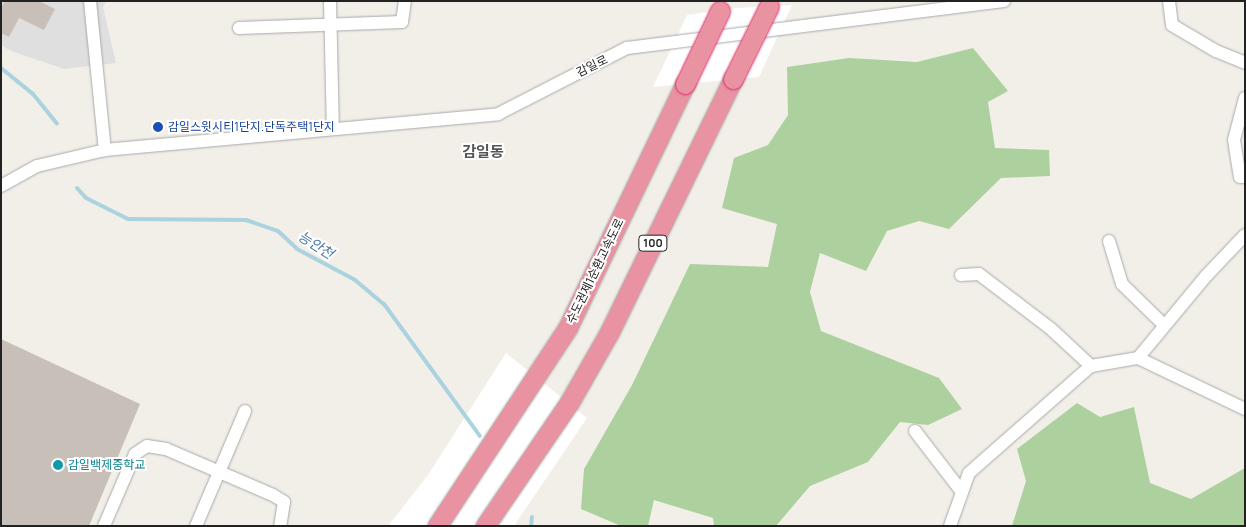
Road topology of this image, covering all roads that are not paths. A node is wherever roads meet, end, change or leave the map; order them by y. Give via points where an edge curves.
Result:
1 (330, 1) edge
2 (405, 1) edge
3 (1004, 1) edge
4 (1169, 1) edge
5 (87, 4) edge
6 (770, 4) edge
7 (723, 6) edge
8 (330, 25) junction
9 (239, 28) dead end
10 (1245, 62) edge
11 (1245, 98) edge
12 (334, 129) junction
13 (105, 150) junction
14 (1245, 177) edge
15 (3, 182) edge
16 (1245, 235) edge
17 (1109, 241) dead end
18 (961, 275) dead end
19 (1164, 325) junction
20 (1138, 358) junction
21 (1091, 366) junction
22 (1245, 409) edge
23 (245, 411) dead end
24 (915, 431) dead end
25 (220, 471) junction
26 (962, 492) junction
27 (104, 526) edge
28 (196, 526) edge
29 (280, 526) edge
30 (437, 526) edge
31 (485, 526) edge
32 (950, 526) edge

1 - 8 street
2 - 8 street via 402,22
3 - 12 street, 감일로 via 627,48 498,114
4 - 10 street via 1172,25 1216,51
5 - 13 street
6 - 31 highway, 100, bridge via 609,333 569,403
7 - 30 highway, 수도권제1순환고속도로, bridge via 568,327
8 - 9 street
8 - 12 street
11 - 14 street via 1234,140 1240,177
12 - 13 street, 감일로
13 - 15 street, 감일로 via 37,166
16 - 19 street
17 - 19 street via 1122,284
18 - 21 street via 979,274 1050,328
19 - 20 street
20 - 21 street
20 - 22 street
21 - 26 street via 968,473
23 - 25 street
24 - 26 street
25 - 27 street via 166,449 147,446 135,454
25 - 28 street
25 - 29 street via 284,502
26 - 32 street

